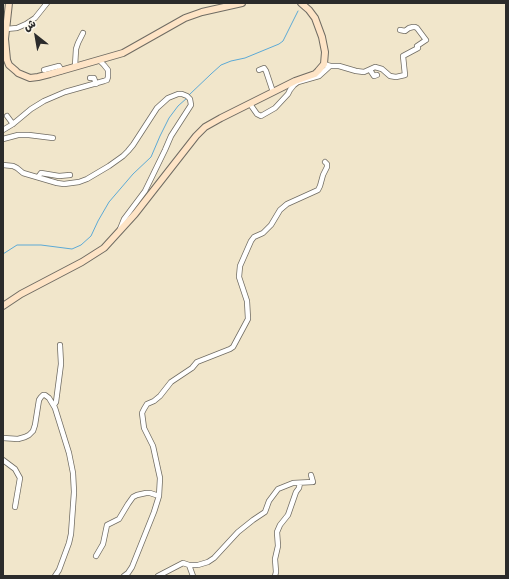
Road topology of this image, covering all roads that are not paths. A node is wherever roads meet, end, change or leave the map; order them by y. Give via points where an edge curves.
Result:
1 (9, 3) edge
2 (47, 3) edge
3 (242, 3) edge
4 (301, 3) edge
5 (6, 29) junction
6 (400, 30) dead end
7 (83, 33) dead end
8 (99, 60) junction
9 (327, 65) junction
10 (75, 66) junction
11 (44, 70) dead end
12 (62, 70) junction
13 (259, 70) dead end
14 (370, 70) junction
15 (377, 75) dead end
16 (90, 78) dead end
17 (96, 84) junction
18 (273, 92) junction
19 (250, 104) junction
20 (7, 116) dead end
21 (13, 124) junction
22 (3, 130) edge
23 (53, 138) dead end
24 (3, 139) edge
25 (325, 162) dead end
26 (3, 165) edge
27 (70, 175) dead end
28 (38, 177) junction
29 (119, 232) junction
30 (3, 306) edge
31 (60, 346) dead end
32 (54, 405) junction
33 (3, 438) edge
34 (3, 460) edge
35 (311, 475) dead end
36 (300, 483) junction
37 (159, 496) junction
38 (15, 507) dead end
39 (96, 556) dead end
40 (189, 565) junction
41 (56, 576) edge
42 (124, 576) edge
43 (158, 576) edge
44 (193, 576) edge
45 (275, 576) edge

1 - 5 main road
2 - 5 street via 35,18 26,24
3 - 8 main road via 193,15 123,53
4 - 9 main road via 315,18
5 - 12 main road via 7,60 18,73 33,78
6 - 14 street via 404,31 413,26 426,40 417,46 418,48 402,56 405,75 390,76 382,68 375,67
7 - 10 street via 76,49
8 - 10 main road
8 - 17 street via 109,74 107,80
9 - 14 street via 364,72
9 - 18 main road via 315,74
9 - 19 street via 319,76 294,85 275,108 261,116
10 - 12 main road
11 - 12 street via 60,66
13 - 18 street via 264,68 266,71
14 - 15 street via 374,76
16 - 17 street via 94,78
17 - 21 street via 53,96
18 - 19 main road
19 - 29 main road via 211,124 196,136
20 - 21 street
21 - 22 street
23 - 24 street via 18,135
25 - 37 street via 327,167 318,190 287,204 271,225 251,241 240,266 239,277 247,302 248,319 232,347 197,362 170,382 160,396 147,404 142,413 144,428 151,440 160,478
26 - 28 street via 13,166 23,173
27 - 28 street via 43,173
28 - 29 street via 64,184 87,179 123,156 157,108 168,98 178,94 188,97 192,105 170,136 145,191 124,219
29 - 30 main road via 93,256
31 - 32 street
32 - 33 street via 43,395 39,400 35,425 29,435 18,439
32 - 41 street via 72,464 74,492 70,539
34 - 38 street via 15,469 20,478
35 - 36 street via 313,482
36 - 40 street via 278,489 265,512 238,532 214,558 203,564
36 - 45 street via 288,516 277,532
37 - 39 street via 146,493 133,498 119,519 107,525 103,544
37 - 42 street via 132,566
40 - 43 street via 183,564
40 - 44 street

